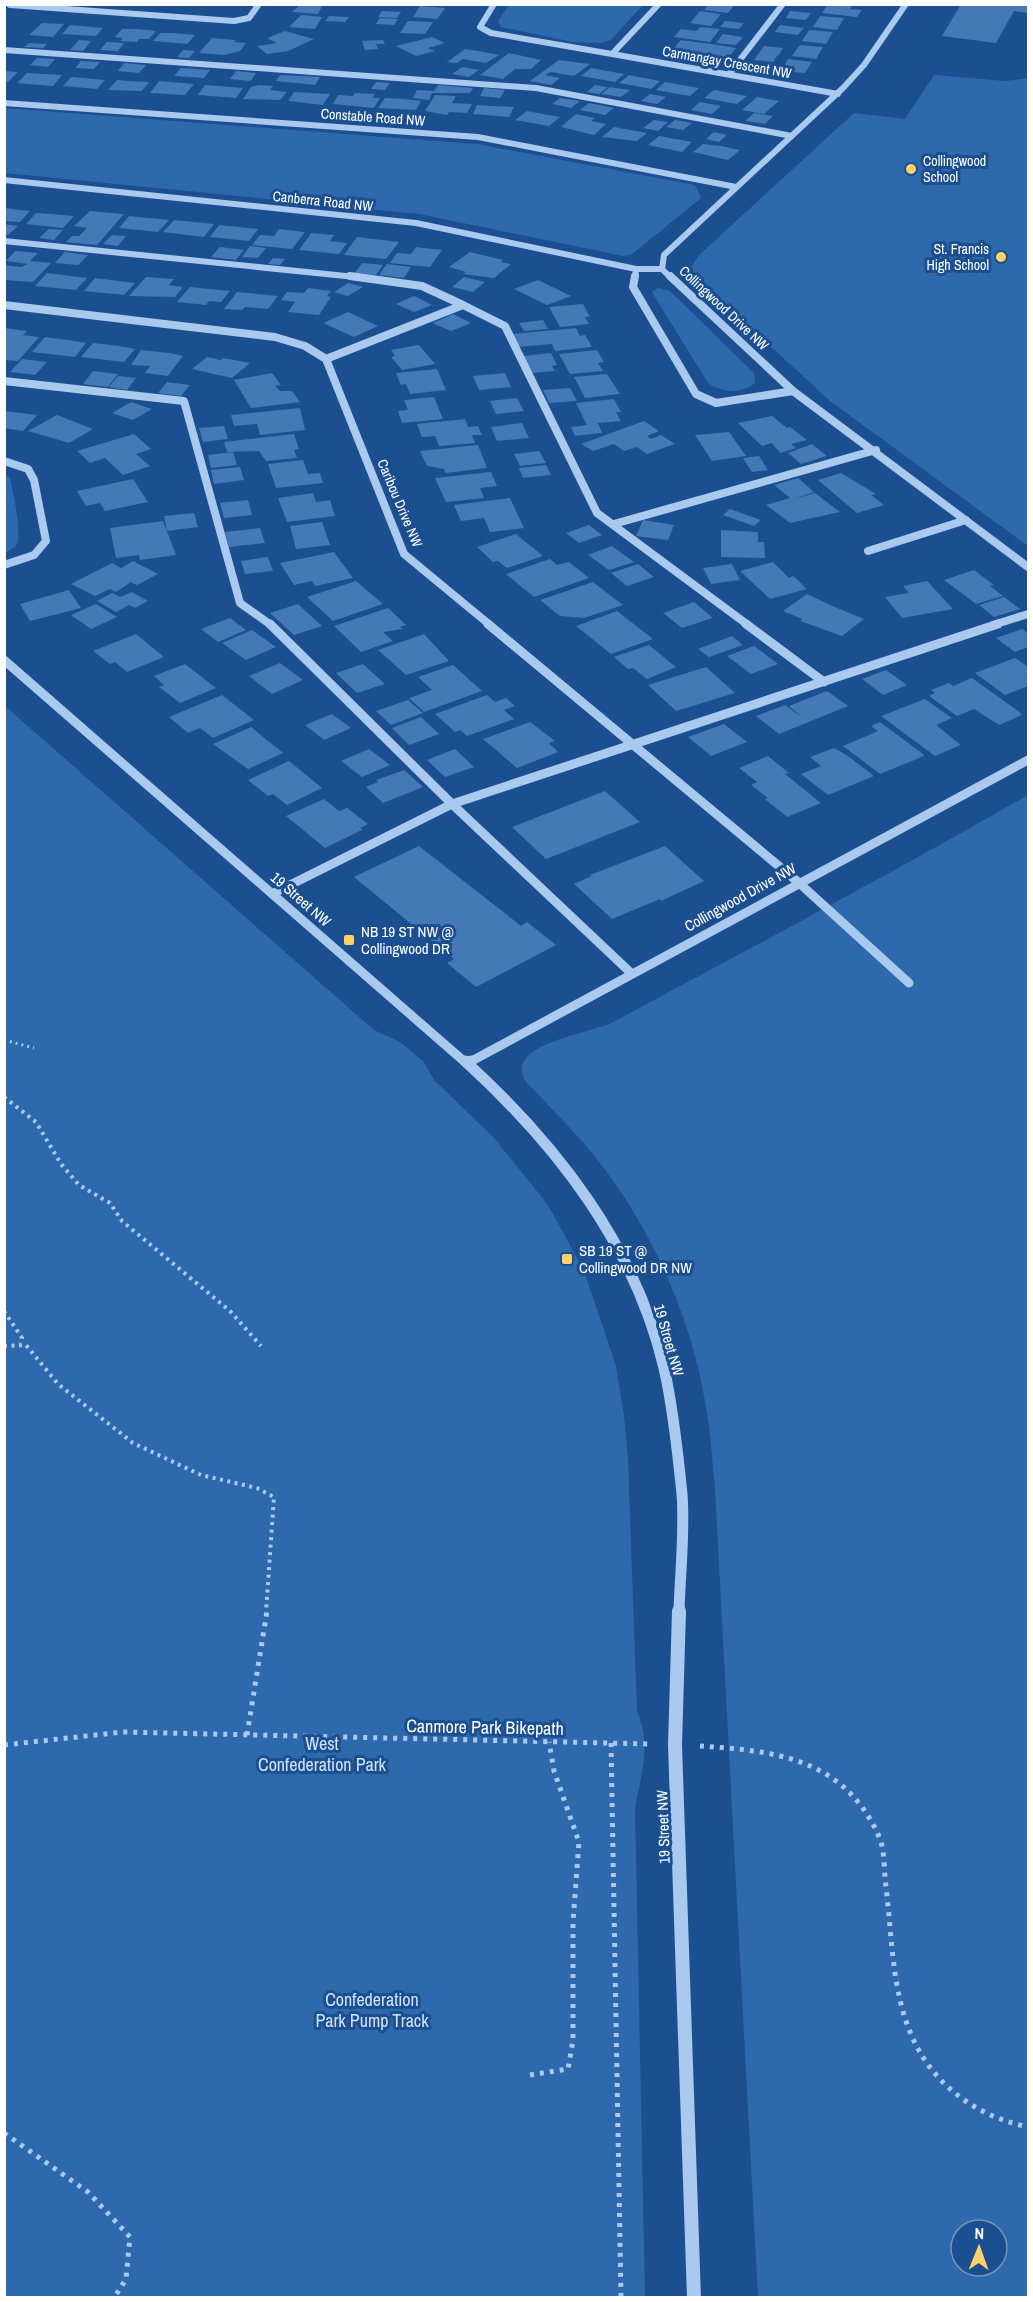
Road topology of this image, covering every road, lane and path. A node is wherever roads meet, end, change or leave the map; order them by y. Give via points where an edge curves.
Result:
1 (137, 4) edge
2 (259, 4) edge
3 (494, 4) edge
4 (659, 4) edge
5 (783, 4) edge
6 (906, 4) edge
7 (10, 5) edge
8 (4, 11) edge
9 (129, 14) junction
10 (4, 50) edge
11 (612, 54) junction
12 (729, 74) junction
13 (838, 94) junction
14 (4, 103) edge
15 (792, 136) junction
16 (4, 180) edge
17 (736, 187) junction
18 (4, 241) edge
19 (636, 269) junction
20 (662, 269) junction
21 (4, 305) edge
22 (463, 305) junction
23 (326, 359) junction
24 (4, 381) edge
25 (793, 391) junction
26 (876, 450) junction
27 (4, 461) edge
28 (966, 520) junction
29 (614, 524) junction
30 (868, 551) dead end
31 (4, 565) edge
32 (1029, 567) edge
33 (1029, 614) edge
34 (4, 660) edge
35 (824, 682) junction
36 (631, 743) junction
37 (1029, 760) edge
38 (452, 804) junction
39 (798, 882) junction
40 (272, 894) junction
41 (631, 974) junction
42 (909, 983) dead end
43 (4, 1040) edge
44 (34, 1047) dead end
45 (467, 1063) junction
46 (4, 1097) edge
47 (4, 1311) edge
48 (20, 1343) junction
49 (4, 1346) edge
50 (261, 1346) dead end
51 (247, 1735) junction
52 (549, 1742) junction
53 (611, 1743) junction
54 (641, 1744) dead end
55 (4, 1745) edge
56 (719, 1747) dead end
57 (530, 2075) dead end
58 (1029, 2127) edge
59 (4, 2133) edge
60 (114, 2298) edge
61 (621, 2298) edge
62 (694, 2298) edge

1 - 9 street
2 - 9 street via 249,18 234,21
3 - 11 street, Carmangay Crescent NW via 480,27 491,33
4 - 11 street
5 - 12 street
6 - 13 street, Collingwood Drive NW via 864,65
7 - 8 street
7 - 9 street
10 - 15 street via 536,88
11 - 12 street, Carmangay Crescent NW
12 - 13 street, Carmangay Crescent NW
13 - 15 street, Collingwood Drive NW
14 - 17 street, Constable Road NW via 478,137
15 - 17 street, Collingwood Drive NW
16 - 19 street, Canberra Road NW via 416,223
17 - 20 street, Collingwood Drive NW via 664,255
18 - 22 street via 390,280 422,286
19 - 20 street, Canberra Road NW
19 - 25 street via 633,287 696,394 716,403
20 - 25 street, Collingwood Drive NW
21 - 23 street via 275,337 305,346
22 - 23 street
22 - 29 street via 505,326 597,513
23 - 36 street, Caribou Drive NW via 404,554
24 - 38 street via 184,401 240,603 265,620
25 - 26 street, Collingwood Drive NW
26 - 28 street, Collingwood Drive NW
26 - 29 street
27 - 31 street via 28,469 34,480 46,541 33,555
28 - 30 street
28 - 32 street, Collingwood Drive NW
29 - 35 street
33 - 35 street
34 - 40 street, 19 Street NW
35 - 36 street
36 - 38 street
36 - 39 street, Caribou Drive NW
37 - 39 street, Collingwood Drive NW
38 - 40 street
38 - 41 street
39 - 41 street, Collingwood Drive NW
39 - 42 street, Caribou Drive NW
40 - 45 street, 19 Street NW
41 - 45 street, Collingwood Drive NW
43 - 44 path
45 - 62 street, 19 Street NW via 540,1136 579,1186 623,1255 664,1369 674,1422 682,1496 675,1745
46 - 50 path via 36,1122 61,1164 79,1185 110,1203 122,1221 230,1311
47 - 48 path via 22,1338
48 - 49 path
48 - 51 path via 26,1345 58,1384 133,1443 201,1475 257,1488 274,1497 269,1595
51 - 52 path, Canmore Park Bikepath
51 - 55 path, Canmore Park Bikepath via 123,1732
52 - 53 path, Canmore Park Bikepath
52 - 57 path via 554,1771 579,1842 573,1922 573,2040 568,2069
53 - 54 path, Canmore Park Bikepath
53 - 61 path
56 - 58 path via 796,1758 813,1766 843,1787 873,1820 881,1843 901,2009 917,2049 945,2085 965,2101 987,2114
59 - 60 path via 59,2167 111,2212 130,2237 126,2279

